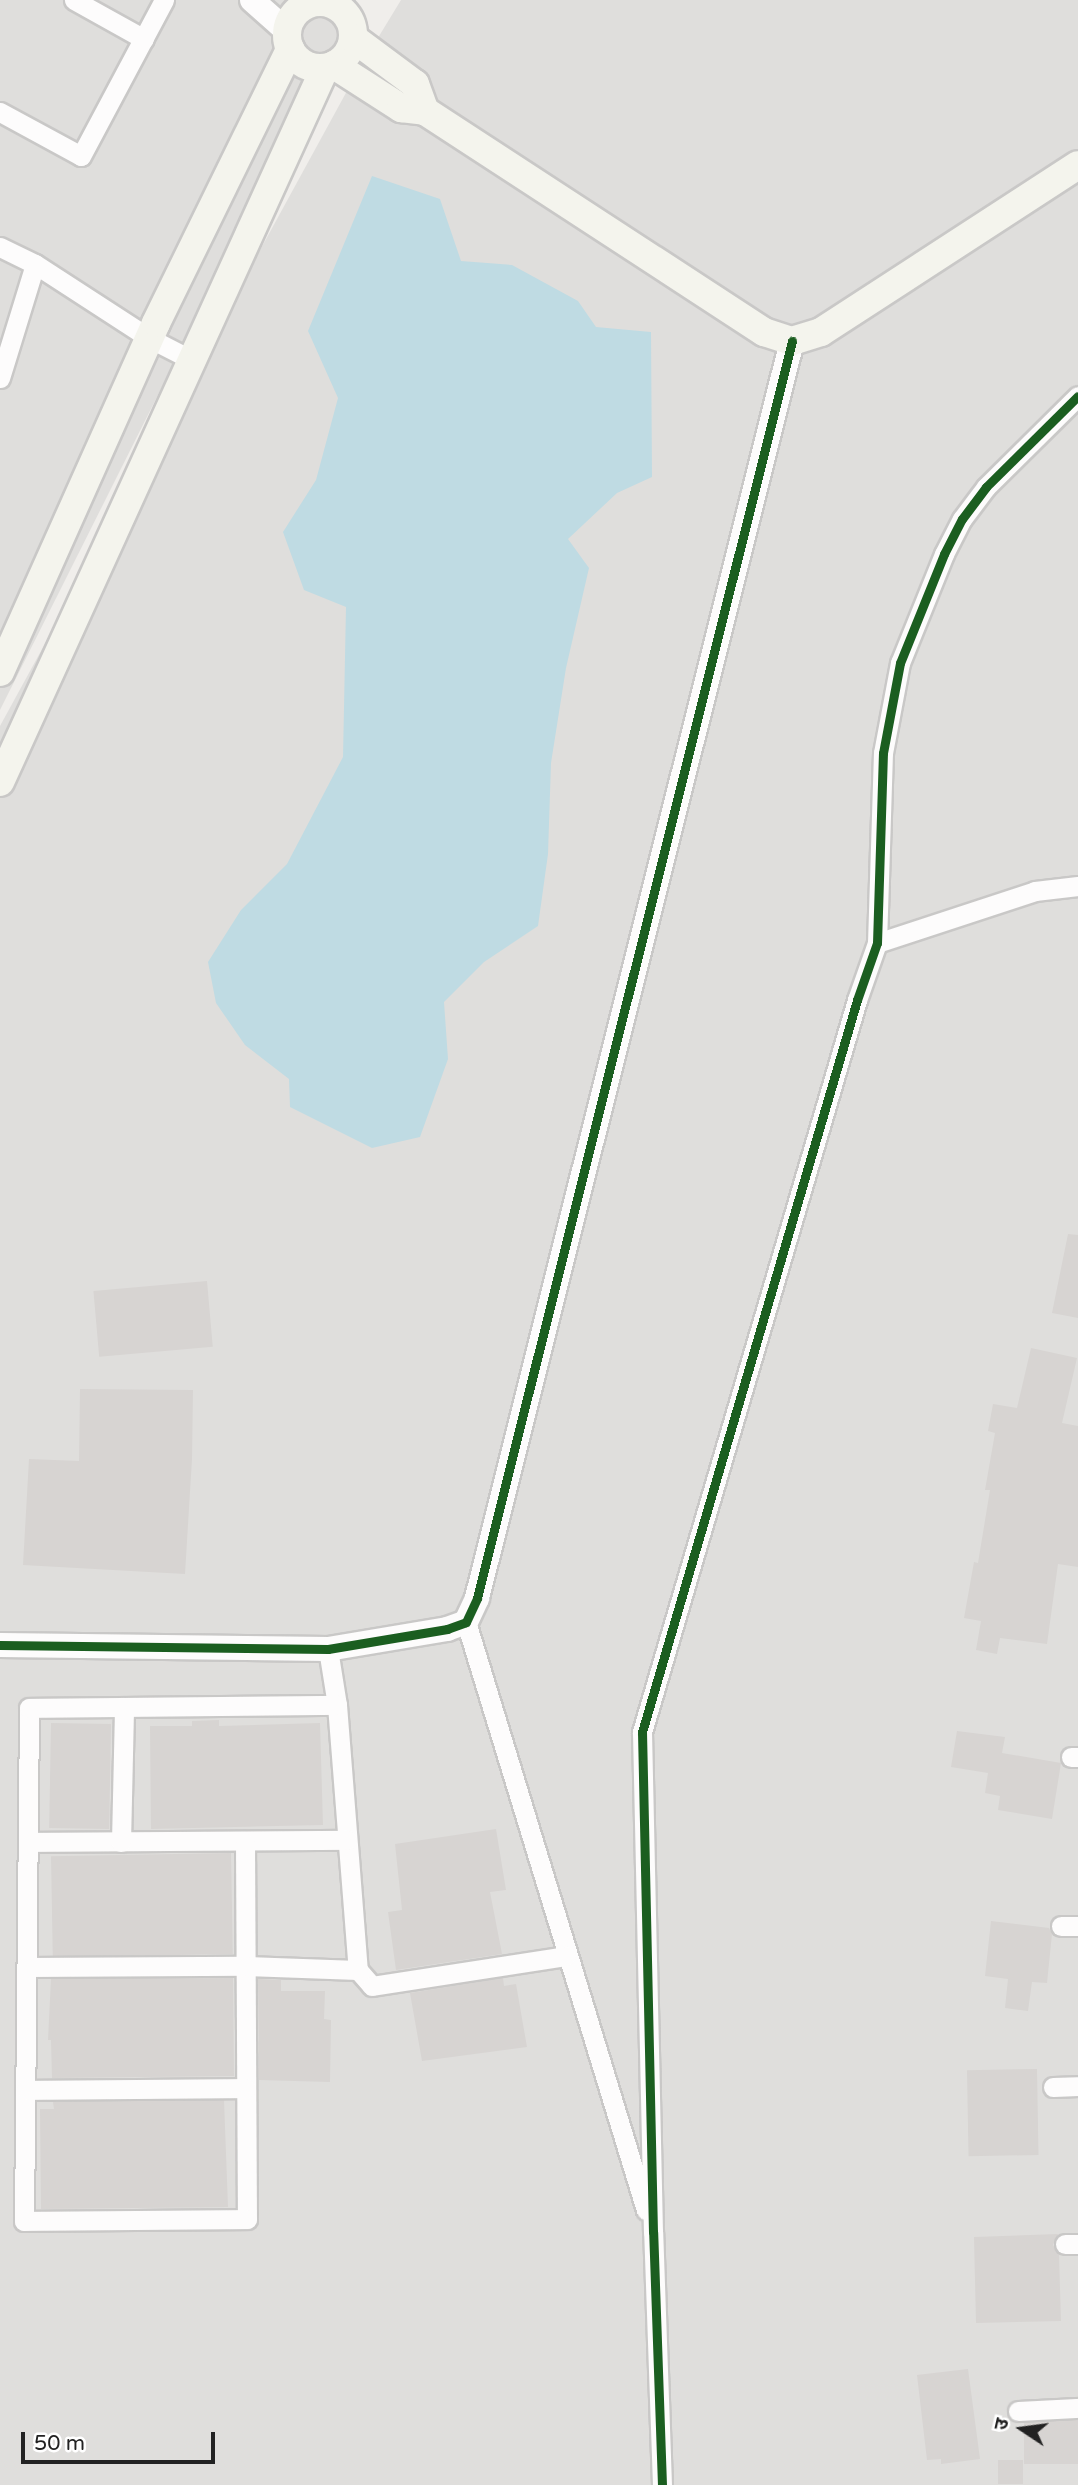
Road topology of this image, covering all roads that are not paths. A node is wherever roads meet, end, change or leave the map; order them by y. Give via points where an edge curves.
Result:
1 (74, 0) edge
2 (164, 0) edge
3 (252, 0) edge
4 (314, 1) edge
5 (355, 20) edge
6 (144, 38) junction
7 (288, 40) junction
8 (330, 66) junction
9 (425, 111) junction
10 (0, 112) edge
11 (1078, 165) edge
12 (0, 247) edge
13 (35, 264) junction
14 (149, 338) junction
15 (792, 341) junction
16 (192, 360) junction
17 (0, 378) edge
18 (1078, 396) edge
19 (0, 672) edge
20 (0, 782) edge
21 (1078, 886) edge
22 (877, 943) junction
23 (466, 1622) junction
24 (0, 1645) edge
25 (328, 1649) junction
26 (337, 1705) junction
27 (124, 1707) junction
28 (346, 1840) junction
29 (28, 1842) junction
30 (121, 1842) junction
31 (245, 1843) junction
32 (566, 1956) junction
33 (246, 1966) junction
34 (27, 1967) junction
35 (358, 1970) junction
36 (1078, 2086) edge
37 (1053, 2087) dead end
38 (246, 2088) junction
39 (26, 2090) junction
40 (653, 2232) junction
41 (1078, 2407) edge
42 (1018, 2411) dead end
43 (662, 2485) edge

1 - 6 street
2 - 6 street
3 - 7 street
4 - 5 main road via 341,9
4 - 7 main road via 294,13
5 - 8 main road via 347,55
5 - 9 main road via 415,84
6 - 10 street via 81,156
7 - 8 main road via 306,65
7 - 14 main road
8 - 9 main road via 401,108
8 - 16 main road
9 - 15 main road via 764,332
11 - 15 main road via 821,332
12 - 13 street
13 - 14 street
13 - 17 street
14 - 16 street
14 - 19 main road
15 - 23 street via 477,1598
16 - 20 main road
18 - 22 street via 986,487 962,519 900,663 883,753
21 - 22 street via 1035,891
22 - 40 street via 642,1732
23 - 25 street
23 - 32 street
24 - 25 street
25 - 26 street
26 - 27 street
26 - 28 street
27 - 29 street via 29,1708
27 - 30 street
28 - 31 street
28 - 35 street
29 - 30 street
29 - 34 street
30 - 31 street
31 - 33 street
32 - 35 street via 372,1986
32 - 40 street
33 - 34 street
33 - 35 street
33 - 38 street
34 - 39 street
36 - 37 street
38 - 39 street
38 - 39 street via 247,2219 24,2221
40 - 43 street
41 - 42 street

